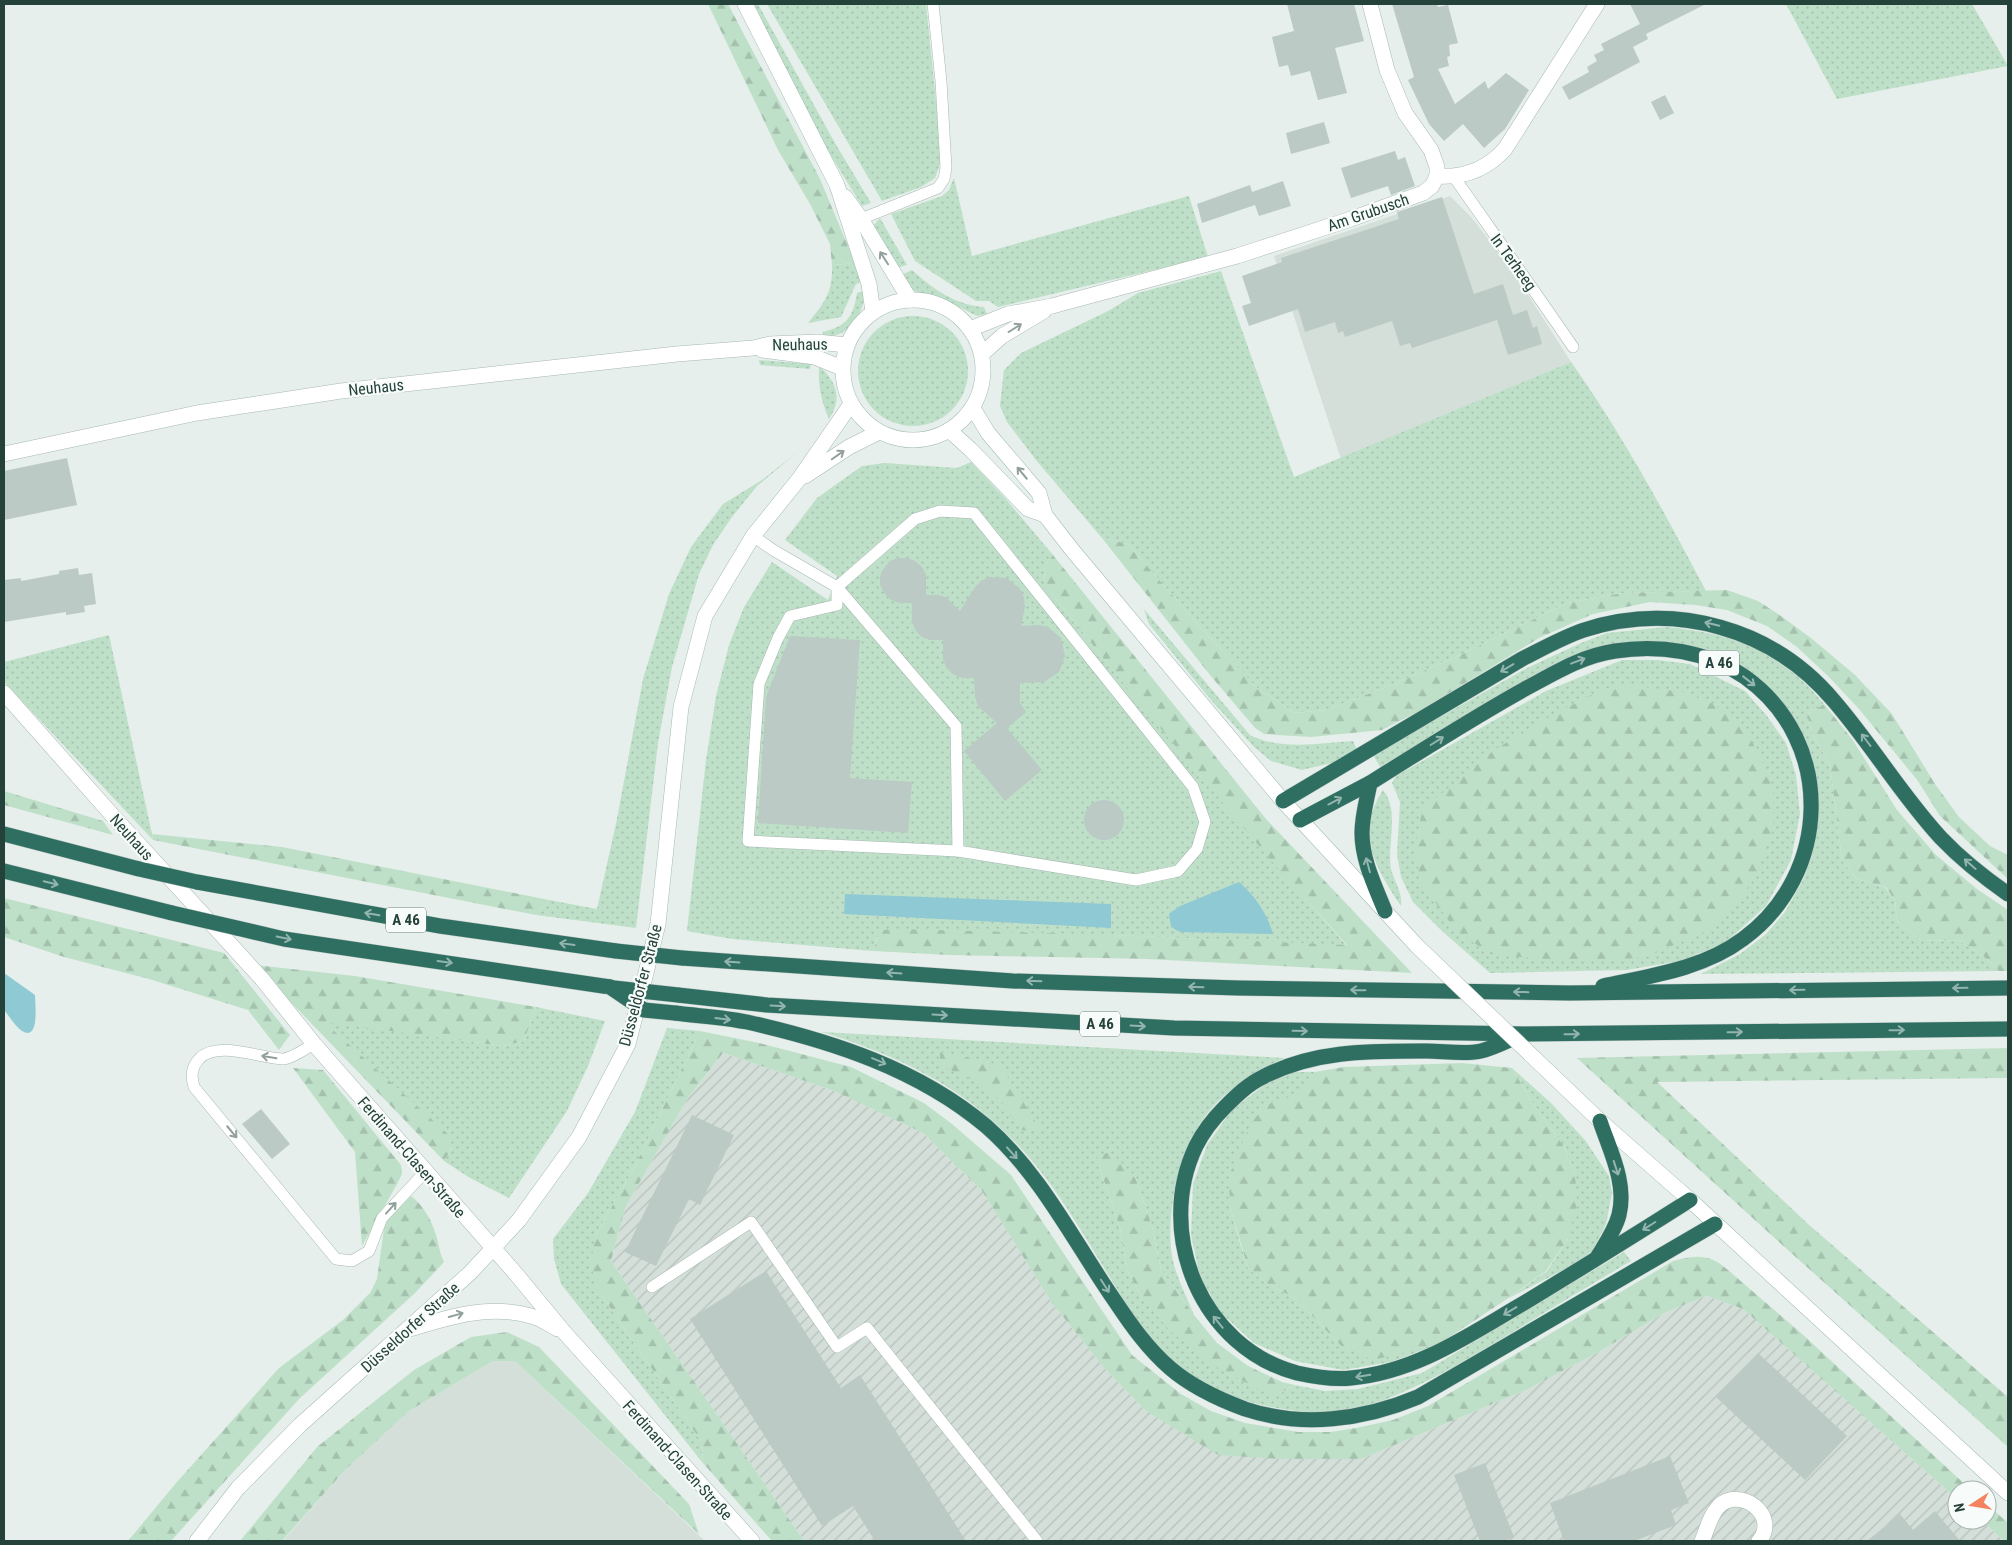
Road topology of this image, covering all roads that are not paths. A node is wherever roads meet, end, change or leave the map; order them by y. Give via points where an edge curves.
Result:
1 (745, 4) edge
2 (933, 4) edge
3 (1370, 4) edge
4 (1597, 4) edge
5 (1437, 176) junction
6 (1454, 177) junction
7 (837, 186) junction
8 (861, 218) junction
9 (910, 300) junction
10 (1052, 306) junction
11 (874, 312) junction
12 (970, 329) junction
13 (847, 344) junction
14 (753, 348) junction
15 (1573, 348) dead end
16 (982, 354) junction
17 (842, 368) junction
18 (851, 404) junction
19 (973, 408) junction
20 (950, 431) junction
21 (878, 432) junction
22 (4, 454) edge
23 (799, 479) junction
24 (1045, 515) junction
25 (753, 536) junction
26 (837, 587) junction
27 (4, 693) edge
28 (1370, 783) junction
29 (1283, 801) junction
30 (1300, 820) junction
31 (4, 834) edge
32 (958, 851) junction
33 (4, 871) edge
34 (2008, 894) edge
35 (1385, 911) junction
36 (262, 979) joint
37 (610, 987) junction
38 (2008, 988) edge
39 (1570, 993) junction
40 (2008, 1028) edge
41 (1524, 1034) junction
42 (314, 1044) junction
43 (1600, 1121) junction
44 (426, 1172) junction
45 (1690, 1200) junction
46 (1715, 1224) junction
47 (492, 1249) junction
48 (1597, 1259) junction
49 (652, 1287) dead end
50 (410, 1329) junction
51 (564, 1332) junction
52 (2008, 1493) edge
53 (197, 1541) edge
54 (752, 1541) edge
55 (1037, 1541) edge
56 (1702, 1541) edge
57 (1759, 1541) edge

1 - 7 main road
2 - 8 lane via 941,81 944,179 938,188
3 - 5 main road via 1386,70 1405,113 1431,150
4 - 6 main road via 1505,149 1489,164
5 - 6 main road
5 - 10 main road, Am Grubusch via 1428,190 1383,209 1237,256
6 - 15 lane, In Terheeg
7 - 8 main road
7 - 11 main road via 869,284
9 -> 8 main road
9 - 11 main road via 891,303
9 - 12 main road via 933,302 954,312
10 - 12 main road, Am Grubusch via 1008,314
16 -> 10 main road, Am Grubusch via 1002,336
11 - 13 main road via 858,326
12 - 16 main road
13 - 14 main road, Neuhaus via 787,342
13 - 17 main road
14 - 17 main road, Neuhaus via 815,357
14 - 22 main road, Neuhaus via 340,391 197,413
16 - 19 main road via 983,382
17 - 18 main road via 844,387
18 - 21 main road
18 - 23 main road, Düsseldorfer Straße
19 - 20 main road
24 -> 19 main road via 1039,493 988,433
20 - 21 main road via 933,439 914,442
20 - 24 main road via 1028,509
23 -> 21 main road, Düsseldorfer Straße
23 - 25 main road, Düsseldorfer Straße
24 - 29 main road
25 - 26 lane
25 - 47 main road, Düsseldorfer Straße via 705,616 692,660 681,707 658,924 628,1044 579,1137 520,1220
26 - 32 lane via 956,726
26 - 32 lane via 837,605 790,616 759,684 748,841
26 - 32 lane via 914,519 940,511 974,513 1193,786 1205,822 1197,849 1178,871 1136,880
27 - 36 main road, Neuhaus
30 -> 28 highway
35 -> 28 highway via 1364,853 1362,833
28 -> 39 highway, A 46 via 1483,712 1573,662 1614,651 1665,648 1685,652 1727,667 1760,690 1791,730 1809,777 1812,806 1809,838 1793,884 1765,921 1718,955 1684,968
29 - 30 main road
34 -> 29 highway via 1942,839 1833,699 1805,671 1774,649 1746,635 1721,626 1682,619 1616,623 1584,630 1552,644
30 - 35 main road
39 -> 31 highway, A 46, bridge via 1238,988 1013,980 682,958 440,926 197,882
33 -> 37 highway, A 46, bridge via 284,938
35 - 43 main road, bridge
36 - 42 main road, Ferdinand-Clasen-Straße
37 -> 41 highway, A 46, bridge via 767,1005 1174,1028
37 -> 46 highway, bridge via 644,1010 745,1022 878,1060 954,1102 993,1133 1024,1166 1151,1350 1189,1382 1230,1404 1284,1419 1326,1420 1358,1416 1418,1397
38 -> 39 highway, A 46
41 -> 40 highway, A 46
48 -> 41 highway via 1444,1350 1413,1364 1382,1373 1327,1379 1270,1364 1239,1344 1220,1326 1197,1290 1189,1269 1181,1224 1183,1185 1188,1166 1204,1131 1245,1088 1261,1077 1288,1066 1329,1055 1359,1051 1480,1052
42 - 44 main road, Ferdinand-Clasen-Straße
42 -> 44 lane via 284,1060 223,1050 209,1052 193,1066 191,1077 194,1087 336,1259 352,1260 369,1251 382,1218
43 - 45 main road
43 -> 48 highway via 1620,1183 1621,1198 1614,1229
44 - 47 main road, Ferdinand-Clasen-Straße
45 - 46 main road
45 -> 48 highway
46 - 52 main road
47 - 50 main road, Düsseldorfer Straße
47 - 51 main road, Ferdinand-Clasen-Straße
49 - 55 lane via 751,1222 837,1346 867,1328
50 -> 51 main road, Ferdinand-Clasen-Straße via 467,1312 510,1312 532,1316
50 - 53 main road, Düsseldorfer Straße via 300,1425 238,1488
51 - 54 main road, Ferdinand-Clasen-Straße
56 - 57 main road via 1714,1512 1721,1504 1744,1500 1762,1513 1764,1535

